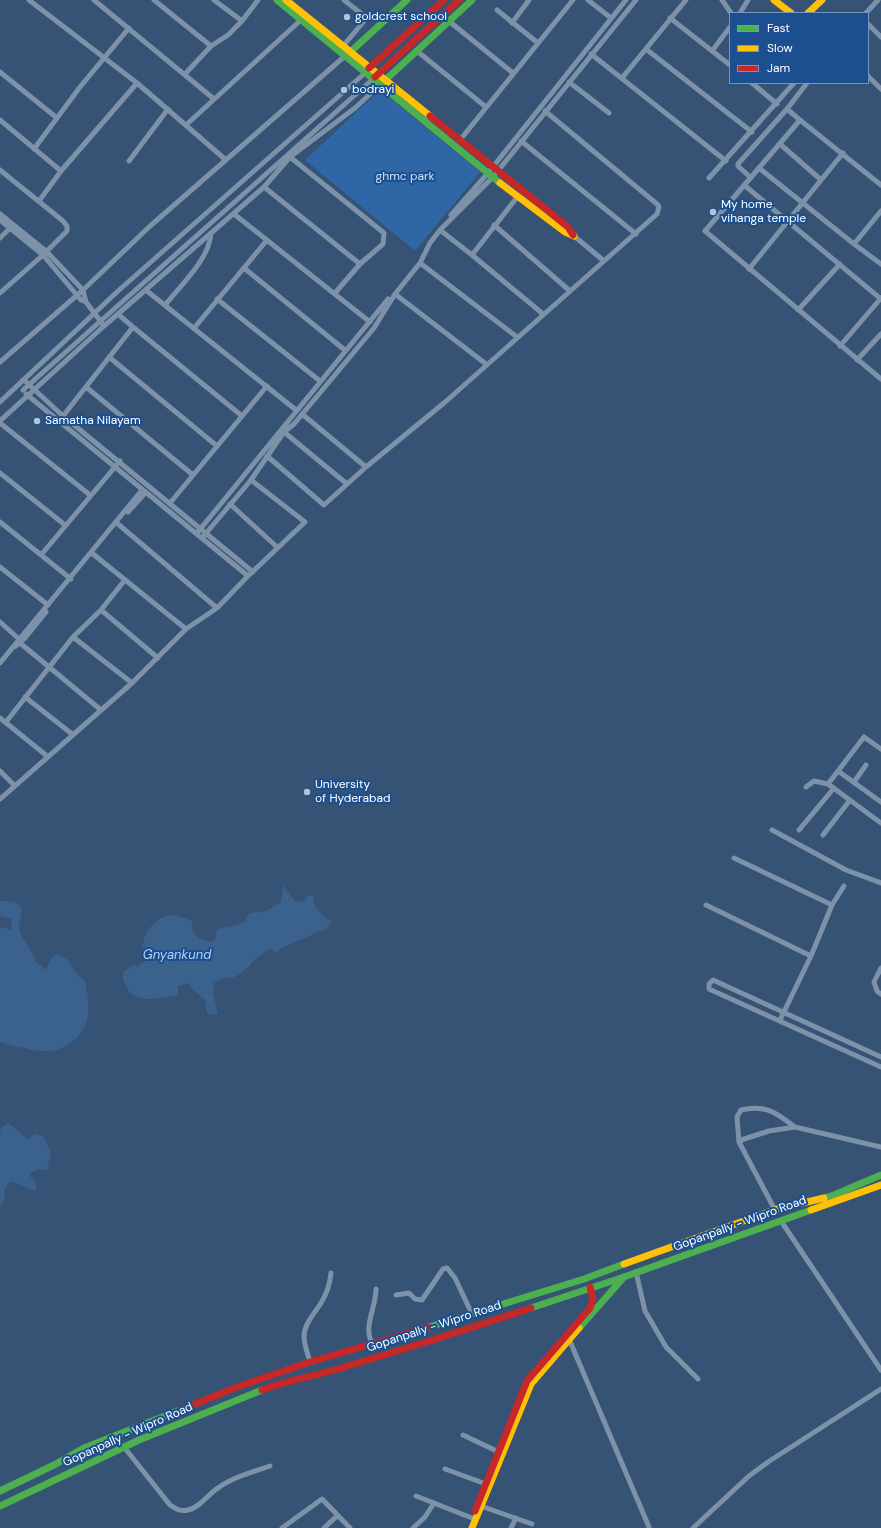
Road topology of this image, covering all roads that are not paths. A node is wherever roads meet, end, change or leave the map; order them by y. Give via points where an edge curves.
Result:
1 (29, 0) edge
2 (94, 0) edge
3 (154, 0) edge
4 (214, 0) edge
5 (258, 0) edge
6 (277, 0) edge
7 (286, 0) edge
8 (344, 0) edge
9 (407, 0) edge
10 (444, 0) edge
11 (459, 0) edge
12 (472, 0) edge
13 (529, 0) edge
14 (573, 0) edge
15 (588, 0) edge
16 (626, 0) edge
17 (636, 0) edge
18 (686, 0) edge
19 (722, 0) edge
20 (748, 0) edge
21 (774, 0) edge
22 (822, 0) edge
23 (878, 0) edge
24 (497, 10) dead end
25 (730, 12) edge
26 (741, 12) edge
27 (790, 12) edge
28 (809, 12) edge
29 (867, 12) edge
30 (611, 18) junction
31 (670, 18) junction
32 (302, 19) junction
33 (242, 21) junction
34 (450, 22) junction
35 (512, 23) junction
36 (869, 25) edge
37 (129, 28) junction
38 (729, 28) edge
39 (881, 37) edge
40 (538, 43) junction
41 (211, 46) junction
42 (343, 46) junction
43 (646, 49) junction
44 (417, 51) junction
45 (712, 51) junction
46 (348, 54) junction
47 (591, 54) junction
48 (104, 57) junction
49 (729, 64) edge
50 (367, 70) junction
51 (0, 72) edge
52 (513, 73) junction
53 (185, 74) junction
54 (375, 77) junction
55 (869, 77) edge
56 (622, 78) junction
57 (569, 82) junction
58 (137, 83) junction
59 (382, 83) junction
60 (753, 84) edge
61 (793, 84) edge
62 (806, 84) edge
63 (881, 90) edge
64 (214, 99) junction
65 (777, 104) junction
66 (486, 107) junction
67 (168, 109) junction
68 (787, 109) junction
69 (544, 111) junction
70 (609, 113) dead end
71 (57, 118) junction
72 (0, 120) edge
73 (800, 120) junction
74 (186, 125) junction
75 (752, 132) junction
76 (460, 140) junction
77 (521, 142) junction
78 (780, 144) junction
79 (34, 149) junction
80 (843, 153) junction
81 (290, 157) junction
82 (226, 160) junction
83 (129, 161) dead end
84 (726, 161) junction
85 (495, 168) junction
86 (759, 168) junction
87 (0, 170) edge
88 (61, 171) junction
89 (490, 175) junction
90 (750, 177) junction
91 (709, 178) dead end
92 (820, 179) junction
93 (744, 185) junction
94 (881, 185) edge
95 (264, 187) junction
96 (518, 196) junction
97 (39, 201) junction
98 (801, 202) junction
99 (881, 211) edge
100 (0, 214) edge
101 (234, 214) junction
102 (0, 220) edge
103 (787, 221) junction
104 (494, 225) junction
105 (10, 228) junction
106 (440, 230) junction
107 (211, 234) junction
108 (636, 234) junction
109 (574, 236) junction
110 (0, 238) edge
111 (267, 240) junction
112 (854, 244) junction
113 (45, 253) junction
114 (472, 255) junction
115 (604, 261) junction
116 (420, 262) junction
117 (360, 264) junction
118 (840, 264) junction
119 (881, 264) edge
120 (244, 268) junction
121 (749, 268) junction
122 (83, 290) junction
123 (147, 291) junction
124 (570, 291) junction
125 (0, 293) edge
126 (335, 293) junction
127 (77, 294) junction
128 (395, 294) junction
129 (881, 298) edge
130 (217, 299) junction
131 (86, 302) junction
132 (166, 304) junction
133 (798, 310) junction
134 (94, 313) junction
135 (543, 314) junction
136 (119, 315) junction
137 (100, 321) junction
138 (370, 322) junction
139 (104, 326) junction
140 (132, 327) junction
141 (195, 327) junction
142 (881, 334) edge
143 (517, 337) junction
144 (840, 346) junction
145 (346, 350) junction
146 (109, 357) junction
147 (857, 360) junction
148 (0, 362) edge
149 (486, 364) junction
150 (881, 379) edge
151 (24, 380) junction
152 (320, 381) junction
153 (18, 385) junction
154 (29, 386) junction
155 (267, 386) junction
156 (86, 387) junction
157 (23, 390) junction
158 (34, 390) junction
159 (28, 395) junction
160 (0, 402) edge
161 (296, 410) junction
162 (302, 414) junction
163 (63, 416) junction
164 (242, 416) junction
165 (289, 420) junction
166 (0, 422) edge
167 (294, 424) junction
168 (284, 432) junction
169 (217, 446) junction
170 (267, 456) junction
171 (120, 461) junction
172 (114, 467) junction
173 (366, 467) junction
174 (0, 473) edge
175 (193, 475) junction
176 (250, 480) junction
177 (347, 484) junction
178 (150, 486) junction
179 (144, 492) junction
180 (90, 495) junction
181 (170, 503) junction
182 (230, 504) junction
183 (0, 522) edge
184 (118, 524) junction
185 (65, 525) junction
186 (201, 528) junction
187 (206, 532) junction
188 (197, 534) junction
189 (202, 538) junction
190 (277, 547) junction
191 (93, 554) junction
192 (41, 555) junction
193 (0, 567) edge
194 (253, 572) junction
195 (248, 576) junction
196 (71, 578) junction
197 (124, 581) junction
198 (48, 605) junction
199 (217, 608) junction
200 (100, 610) junction
201 (0, 622) edge
202 (186, 629) junction
203 (73, 637) junction
204 (20, 641) junction
205 (158, 658) junction
206 (0, 663) edge
207 (49, 668) junction
208 (132, 683) junction
209 (25, 697) junction
210 (101, 710) junction
211 (0, 718) edge
212 (6, 722) junction
213 (72, 734) junction
214 (881, 749) edge
215 (48, 756) junction
216 (866, 765) dead end
217 (0, 771) edge
218 (838, 771) junction
219 (854, 782) junction
220 (828, 784) junction
221 (14, 785) junction
222 (806, 787) dead end
223 (834, 788) junction
224 (0, 799) edge
225 (850, 800) junction
226 (881, 802) edge
227 (881, 823) edge
228 (772, 830) dead end
229 (799, 830) dead end
230 (824, 835) dead end
231 (734, 858) dead end
232 (881, 883) edge
233 (844, 886) dead end
234 (706, 905) dead end
235 (832, 905) junction
236 (811, 956) junction
237 (881, 968) edge
238 (881, 994) edge
239 (784, 1012) junction
240 (780, 1020) junction
241 (881, 1057) edge
242 (881, 1067) edge
243 (795, 1127) junction
244 (739, 1142) junction
245 (881, 1147) edge
246 (881, 1175) edge
247 (881, 1185) edge
248 (775, 1210) junction
249 (782, 1221) junction
250 (636, 1272) junction
251 (330, 1273) dead end
252 (624, 1277) junction
253 (590, 1287) junction
254 (376, 1289) dead end
255 (396, 1295) dead end
256 (472, 1314) junction
257 (464, 1317) junction
258 (453, 1321) junction
259 (467, 1329) junction
260 (456, 1332) junction
261 (569, 1339) junction
262 (373, 1345) junction
263 (310, 1362) junction
264 (881, 1370) edge
265 (698, 1379) dead end
266 (881, 1389) edge
267 (131, 1430) junction
268 (463, 1435) dead end
269 (139, 1440) junction
270 (124, 1447) junction
271 (502, 1453) junction
272 (270, 1466) dead end
273 (445, 1469) dead end
274 (486, 1484) junction
275 (0, 1491) edge
276 (416, 1496) dead end
277 (434, 1503) junction
278 (480, 1505) junction
279 (0, 1506) edge
280 (337, 1516) junction
281 (425, 1517) junction
282 (472, 1518) junction
283 (516, 1518) junction
284 (532, 1524) dead end
285 (649, 1527) dead end
286 (282, 1528) edge
287 (324, 1528) edge
288 (350, 1528) edge
289 (413, 1528) edge
290 (419, 1528) edge
291 (468, 1528) edge
292 (472, 1528) edge
293 (510, 1528) edge
294 (693, 1528) edge

1 - 48 street
2 - 37 street
3 - 41 street
4 - 33 street
5 - 33 street
6 - 32 main road
7 - 42 main road
8 - 42 street via 363,15 365,20
9 - 46 main road
10 - 50 main road
11 - 54 main road
12 - 34 main road
13 - 35 street
14 - 40 street
15 - 30 street
16 - 30 street
17 - 47 street
18 - 31 street
19 - 25 street
20 - 26 street
21 - 27 main road
22 - 28 main road
23 - 29 street
24 - 35 street
30 - 85 street
31 - 43 street
31 - 45 street
32 - 46 main road
32 - 64 street
33 - 41 street via 228,35
34 - 44 main road
34 - 52 street
35 - 40 street
36 - 39 street
37 - 48 street
37 - 53 street
38 - 45 street
40 - 52 street
41 - 53 street
42 - 46 main road
43 - 56 street
43 - 75 street
44 - 59 main road
44 - 66 street
45 - 49 street
46 - 50 main road
46 - 82 street
47 - 56 street
47 - 57 street
48 - 58 street
48 - 71 street
50 - 54 main road
50 - 134 street
51 - 71 street
52 - 66 street
53 - 64 street
54 - 59 main road
54 - 137 street
55 - 63 street
56 - 84 street
57 - 69 street
57 - 70 street
58 - 67 street
58 - 88 street
59 - 76 main road
59 - 81 street via 355,108
59 - 89 main road
60 - 65 street
61 - 65 street
62 - 68 street
64 - 74 street
65 - 75 street
66 - 76 street
67 - 74 street
67 - 83 street
68 - 73 street
68 - 90 street via 738,164
69 - 77 street
69 - 108 street via 657,204 657,214
71 - 79 street
72 - 79 street
73 - 78 street
73 - 80 street
74 - 82 street
75 - 84 street
76 - 85 main road
77 - 85 street
77 - 108 street
78 - 86 street
78 - 92 street
79 - 88 street
80 - 92 street
80 - 94 street
81 - 95 street
81 - 117 street via 384,233 382,244
82 - 122 street via 149,227
84 - 91 street
85 - 89 street
85 - 109 main road via 568,227
86 - 90 street
86 - 98 street
87 - 97 street
88 - 97 street
89 - 96 main road
89 - 106 street
89 - 138 street via 426,242 418,262
90 - 93 street
92 - 98 street
93 - 103 street
93 - 121 street via 705,231
95 - 101 street
95 - 117 street
96 - 104 street
96 - 109 main road
97 - 113 street via 67,226 66,234
98 - 103 street
98 - 112 street
99 - 112 street
100 - 113 street
101 - 107 street
101 - 111 street
102 - 105 street
103 - 118 street
103 - 121 street
104 - 114 street
104 - 124 street
105 - 110 street
105 - 113 street
106 - 114 street
106 - 116 street
107 - 123 street
107 - 132 street via 210,244 201,260
108 - 115 street
109 - 115 street
111 - 120 street
111 - 126 street
112 - 119 street
113 - 122 street
113 - 125 street
113 - 127 street
114 - 135 street
115 - 124 street
116 - 128 street
116 - 143 street
117 - 126 street
118 - 129 street
118 - 133 street
120 - 130 street
120 - 145 street
121 - 133 street
122 - 127 street
122 - 131 street
123 - 132 street
123 - 136 street
124 - 135 street
126 - 138 street
127 - 131 street
127 - 148 street
128 - 149 street
128 - 162 street via 374,328
129 - 144 street
130 - 141 street
130 - 152 street
131 - 134 street
132 - 141 street
133 - 144 street
134 - 137 street
134 - 151 street
135 - 143 street
136 - 139 street
136 - 140 street
137 - 139 street
137 - 154 street
138 - 145 street
139 - 158 street
140 - 146 street
140 - 164 street
141 - 155 street
142 - 147 street
143 - 149 street
144 - 147 street
145 - 152 street
146 - 156 street
146 - 169 street
147 - 150 street
149 - 173 street via 444,404
151 - 153 street
151 - 154 street
152 - 161 street
153 - 157 street
153 - 160 street
154 - 157 street
154 - 158 street
155 - 161 street
155 - 164 street
156 - 163 street
156 - 175 street
157 - 159 street
158 - 159 street
158 - 163 street
159 - 166 street
159 - 172 street
161 - 165 street
162 - 167 street
162 - 173 street
163 - 171 street
164 - 169 street
165 - 167 street
165 - 186 street
166 - 180 street
167 - 168 street
168 - 170 street
168 - 177 street
169 - 175 street
170 - 176 street
170 - 177 street via 324,505
171 - 172 street
171 - 178 street
172 - 179 street
172 - 180 street
173 - 177 street
174 - 185 street
175 - 181 street
176 - 182 street
176 - 190 street via 305,522
178 - 179 street
178 - 181 street
179 - 184 street
179 - 188 street
179 - 196 street
180 - 185 street
181 - 186 street
182 - 187 street
182 - 190 street
183 - 192 street
184 - 191 street
184 - 199 street
185 - 192 street
186 - 187 street
186 - 188 street
187 - 189 street
187 - 194 street
188 - 189 street
189 - 195 street
190 - 194 street
191 - 196 street
191 - 197 street
192 - 196 street
193 - 198 street
194 - 195 street
195 - 199 street
196 - 198 street
196 - 204 street via 38,624
197 - 200 street
197 - 202 street
198 - 204 street
199 - 202 street
200 - 203 street
200 - 205 street
201 - 204 street
202 - 205 street
203 - 207 street
203 - 208 street
204 - 206 street
204 - 207 street
205 - 208 street
207 - 209 street via 42,673
207 - 210 street
208 - 210 street
209 - 212 street
209 - 213 street
210 - 213 street
211 - 212 street
212 - 215 street
213 - 215 street
214 - 218 street via 864,737
215 - 221 street
216 - 219 street
217 - 221 street
218 - 219 street
218 - 220 street
219 - 226 street
220 - 222 street via 814,781
220 - 223 street
221 - 224 street
223 - 225 street
223 - 229 street
225 - 227 street
225 - 230 street
228 - 232 street via 846,870
231 - 235 street
233 - 235 street
234 - 236 street
235 - 236 street
236 - 239 street
237 - 238 street via 874,982
239 - 240 street
239 - 240 street via 713,980 709,984 709,989
239 - 241 street
240 - 242 street
243 - 244 street via 769,1131
243 - 244 street via 772,1110 741,1110 737,1117
243 - 245 street
244 - 248 street
246 - 248 main road, Gopanpally - Wipro Road via 834,1195
247 - 249 main road, Gopanpally - Wipro Road
248 - 256 main road, Gopanpally - Wipro Road via 615,1269
249 - 250 main road, Gopanpally - Wipro Road
249 - 264 street
250 - 252 main road, Gopanpally - Wipro Road
250 - 265 street via 645,1311 666,1347
251 - 263 street via 330,1281 322,1302 304,1333
252 - 253 main road, Gopanpally - Wipro Road
252 - 261 main road
253 - 259 main road, Gopanpally - Wipro Road
253 - 271 main road via 593,1298 590,1308 527,1381
254 - 262 street via 368,1332
255 - 256 street via 409,1293 415,1299 422,1300 443,1269 447,1268 455,1278
256 - 257 main road, Gopanpally - Wipro Road
257 - 258 main road, Gopanpally - Wipro Road
257 - 259 main road
258 - 260 main road
258 - 262 main road, Gopanpally - Wipro Road
259 - 260 main road, Gopanpally - Wipro Road
260 - 269 main road, Gopanpally - Wipro Road via 318,1375 280,1383
261 - 271 main road via 531,1384
261 - 285 street
262 - 263 main road, Gopanpally - Wipro Road
263 - 267 main road, Gopanpally - Wipro Road via 237,1387
266 - 294 street via 749,1476
267 - 269 main road
267 - 275 main road, Gopanpally - Wipro Road via 84,1448
268 - 271 street
269 - 270 main road, Gopanpally - Wipro Road
270 - 272 street via 170,1505 180,1511 198,1505 218,1488 236,1478
270 - 279 main road, Gopanpally - Wipro Road
271 - 274 main road
271 - 278 main road
273 - 274 street
274 - 278 main road
276 - 277 street
277 - 281 street
277 - 282 street
278 - 282 main road
278 - 283 street
278 - 292 main road
280 - 286 street via 322,1499
280 - 287 street
280 - 288 street
281 - 289 street
281 - 290 street
282 - 291 main road
283 - 284 street
283 - 293 street

